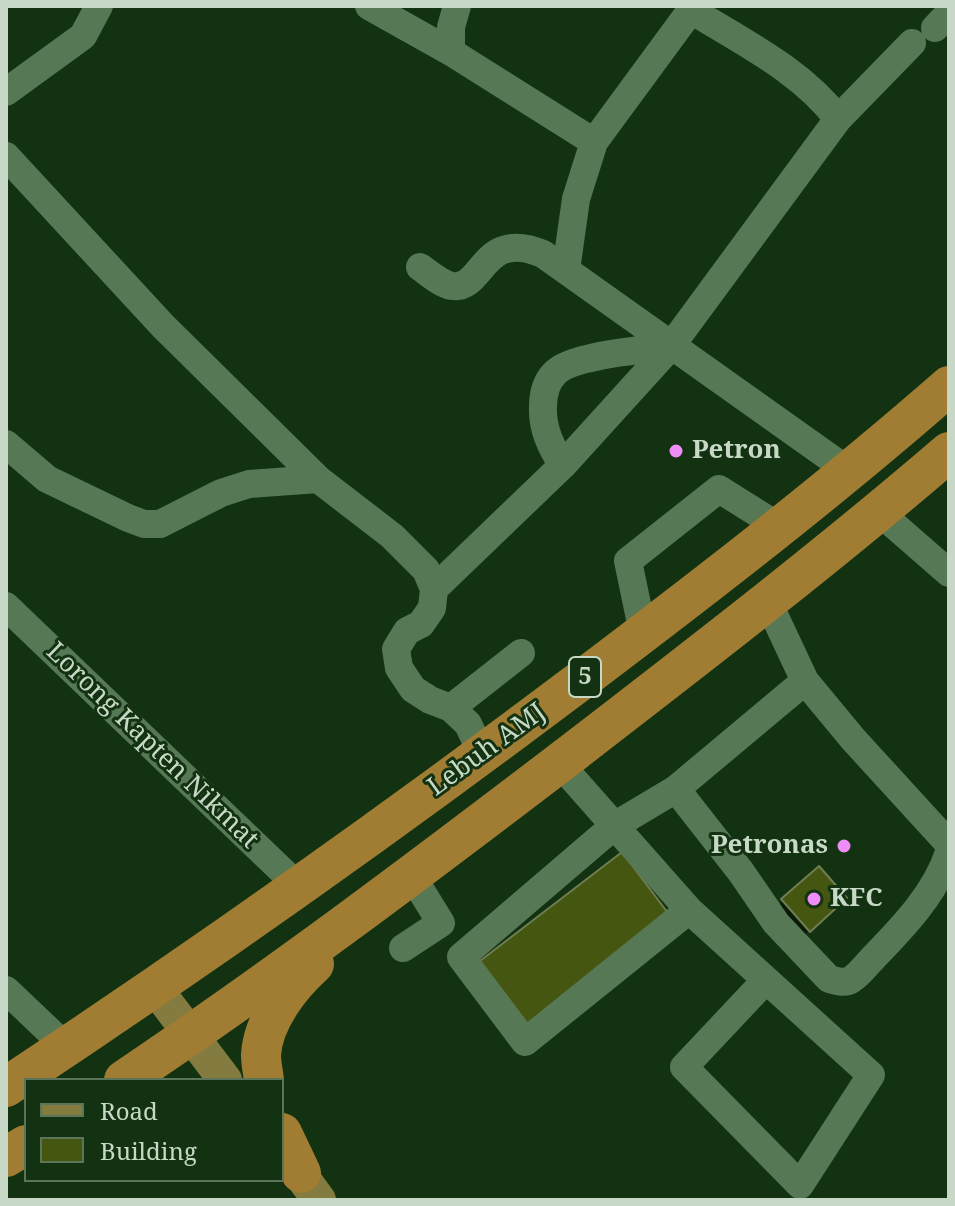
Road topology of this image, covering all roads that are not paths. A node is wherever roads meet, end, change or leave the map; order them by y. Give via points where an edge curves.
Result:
1 (99, 6) edge
2 (369, 6) edge
3 (457, 6) edge
4 (692, 8) edge
5 (932, 28) edge
6 (451, 52) junction
7 (6, 92) edge
8 (838, 119) junction
9 (594, 142) junction
10 (6, 156) edge
11 (420, 267) dead end
12 (566, 270) junction
13 (671, 346) junction
14 (949, 386) edge
15 (6, 444) edge
16 (949, 452) edge
17 (563, 465) junction
18 (850, 472) junction
19 (318, 479) junction
20 (879, 512) junction
21 (781, 528) junction
22 (949, 573) edge
23 (434, 589) junction
24 (768, 602) junction
25 (6, 606) edge
26 (643, 633) junction
27 (521, 653) dead end
28 (805, 681) junction
29 (451, 708) junction
30 (482, 754) junction
31 (559, 763) junction
32 (676, 789) junction
33 (614, 826) junction
34 (949, 844) edge
35 (949, 852) edge
36 (412, 876) junction
37 (298, 886) junction
38 (689, 910) junction
39 (403, 948) dead end
40 (765, 981) junction
41 (156, 989) junction
42 (6, 990) edge
43 (190, 1036) junction
44 (66, 1047) junction
45 (127, 1078) edge
46 (223, 1078) edge
47 (264, 1078) edge
48 (6, 1087) edge
49 (284, 1138) edge
50 (24, 1146) edge
51 (6, 1157) edge
52 (296, 1171) edge

1 - 7 street via 83,36
2 - 6 street
3 - 6 street
4 - 8 street via 804,83
4 - 9 street
5 - 8 street
6 - 9 street
8 - 13 street
9 - 12 street via 576,199
10 - 19 street via 163,326
11 - 12 street via 449,286 461,286 493,253 512,246 543,254
12 - 13 street
13 - 17 street
13 - 17 street via 558,369 544,394 545,428
13 - 18 street
14 - 18 highway, Lebuh AMJ / 5
15 - 19 street via 47,479 144,524 160,524 249,484
16 - 20 highway, Lebuh AMJ / 5
17 - 23 street
18 - 21 highway, Lebuh AMJ / 5
19 - 23 street via 411,552
20 - 22 street
20 - 24 highway, Lebuh AMJ / 5
21 - 26 highway, Lebuh AMJ / 5
21 - 26 street via 719,489 628,561
23 - 29 street via 432,608 396,649 399,668 413,689
24 - 28 street
24 - 31 highway, Lebuh AMJ / 5
25 - 37 street, Lorong Kapten Nikmat
26 - 30 highway, Lebuh AMJ / 5
27 - 29 street
28 - 32 street
28 - 34 street
29 - 30 street via 468,724
30 - 37 highway, Lebuh AMJ / 5
31 - 33 street
31 - 36 highway, Lebuh AMJ / 5
32 - 33 street
32 - 35 street via 776,923 829,979 841,983 851,980 915,911 943,871
33 - 38 street
33 - 38 street via 461,957 525,1042
36 - 39 street via 441,923
36 - 43 highway, Lebuh AMJ / 5
36 - 47 highway via 285,996 261,1055
37 - 41 highway, Lebuh AMJ / 5
38 - 40 street
40 - 40 street via 871,1075 800,1185 684,1067
41 - 43 main road
41 - 44 highway, Lebuh AMJ / 5
42 - 44 street
43 - 45 highway, Lebuh AMJ / 5
43 - 46 main road
44 - 48 highway, Lebuh AMJ / 5
49 - 52 highway
50 - 51 highway

